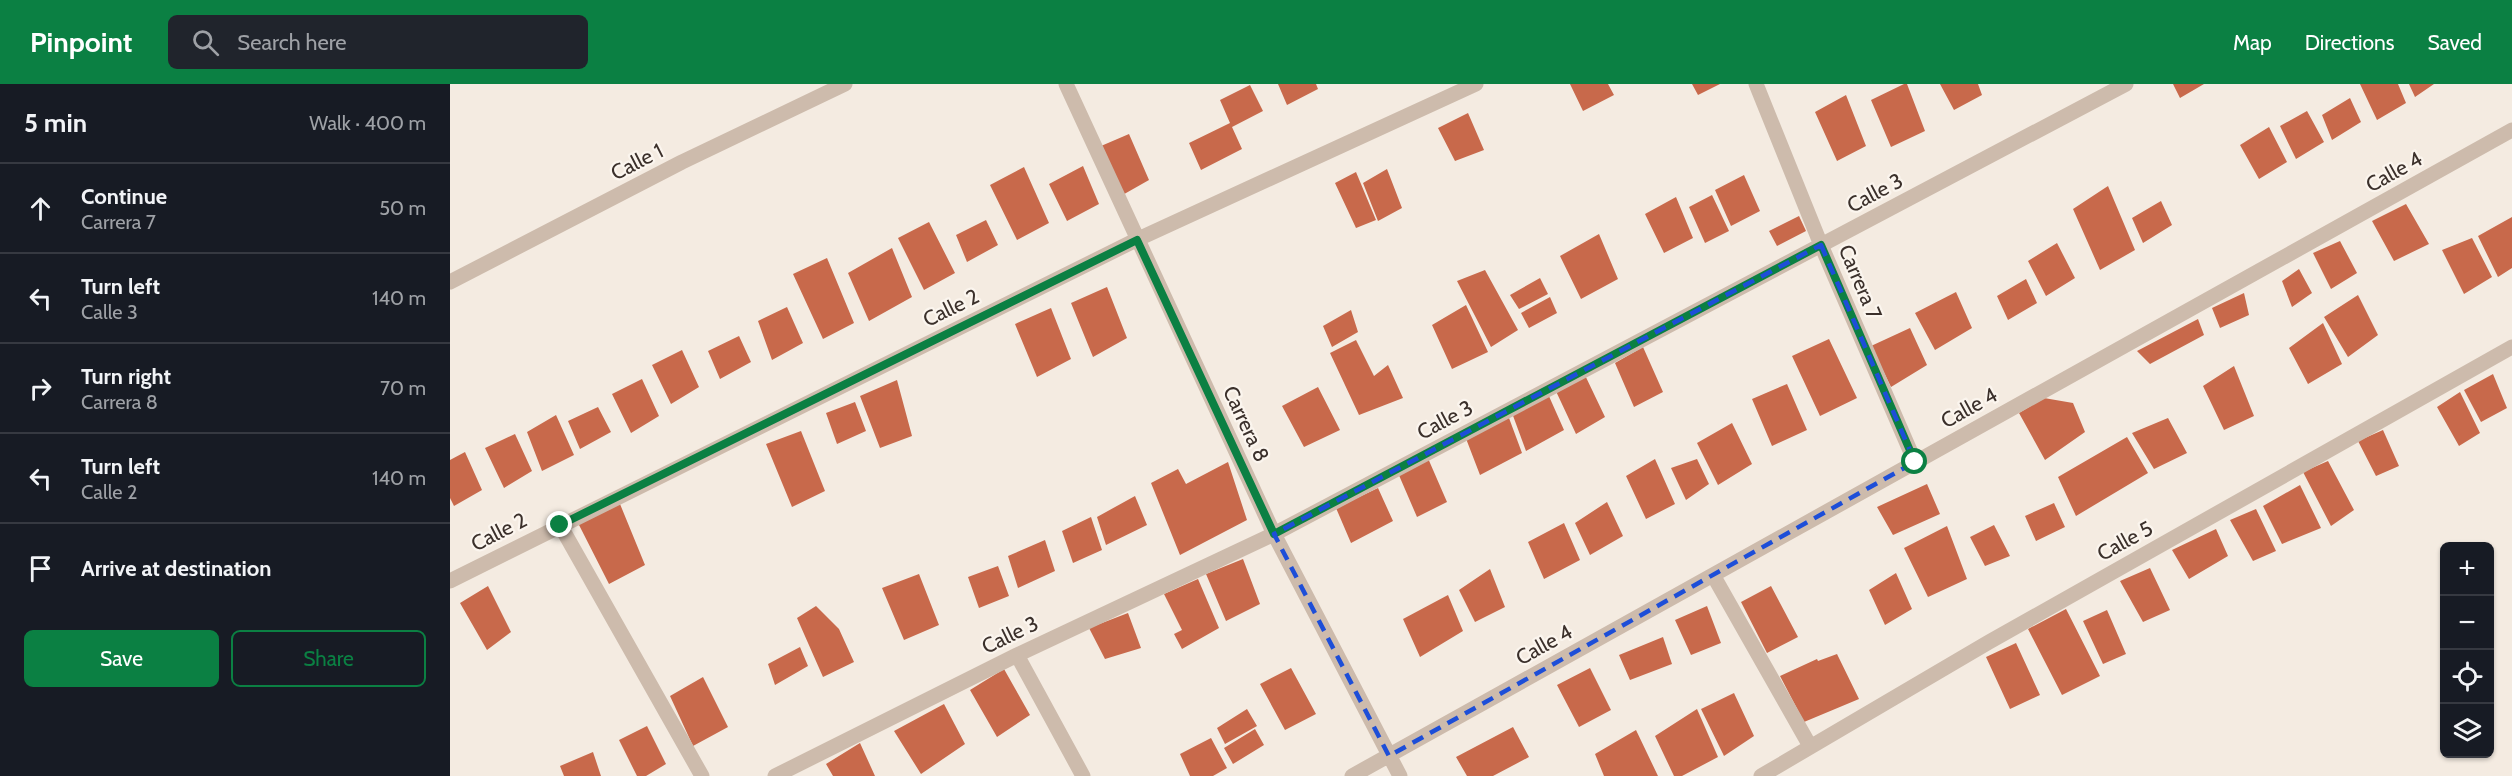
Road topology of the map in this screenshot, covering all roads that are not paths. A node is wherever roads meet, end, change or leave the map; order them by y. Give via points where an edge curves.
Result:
1 (845, 84) edge
2 (1066, 84) edge
3 (1476, 84) edge
4 (1756, 84) edge
5 (2126, 84) edge
6 (2512, 130) edge
7 (1137, 240) junction
8 (1821, 245) junction
9 (450, 282) edge
10 (2512, 347) edge
11 (1915, 462) junction
12 (560, 525) junction
13 (1274, 534) junction
14 (1713, 574) junction
15 (450, 581) edge
16 (1017, 655) junction
17 (1810, 746) junction
18 (1389, 756) junction
19 (702, 776) edge
20 (775, 776) edge
21 (1083, 776) edge
22 (1352, 776) edge
23 (1400, 776) edge
24 (1761, 776) edge

1 - 9 street, Calle 1 via 682,162
2 - 7 street, Carrera 8
3 - 7 street, Calle 2
4 - 8 street, Carrera 7
5 - 8 street, Calle 3
6 - 11 street, Calle 4
7 - 12 street, Calle 2
7 - 13 street, Carrera 8
8 - 11 street, Carrera 7
8 - 13 street, Calle 3
10 - 17 street, Calle 5
11 - 14 street, Calle 4
12 - 15 street, Calle 2
12 - 19 street
13 - 16 street, Calle 3
13 - 18 street, Carrera 8
14 - 17 street
14 - 18 street, Calle 4
16 - 20 street, Calle 3
16 - 21 street
17 - 24 street, Calle 5
18 - 22 street, Calle 4
18 - 23 street, Carrera 8

